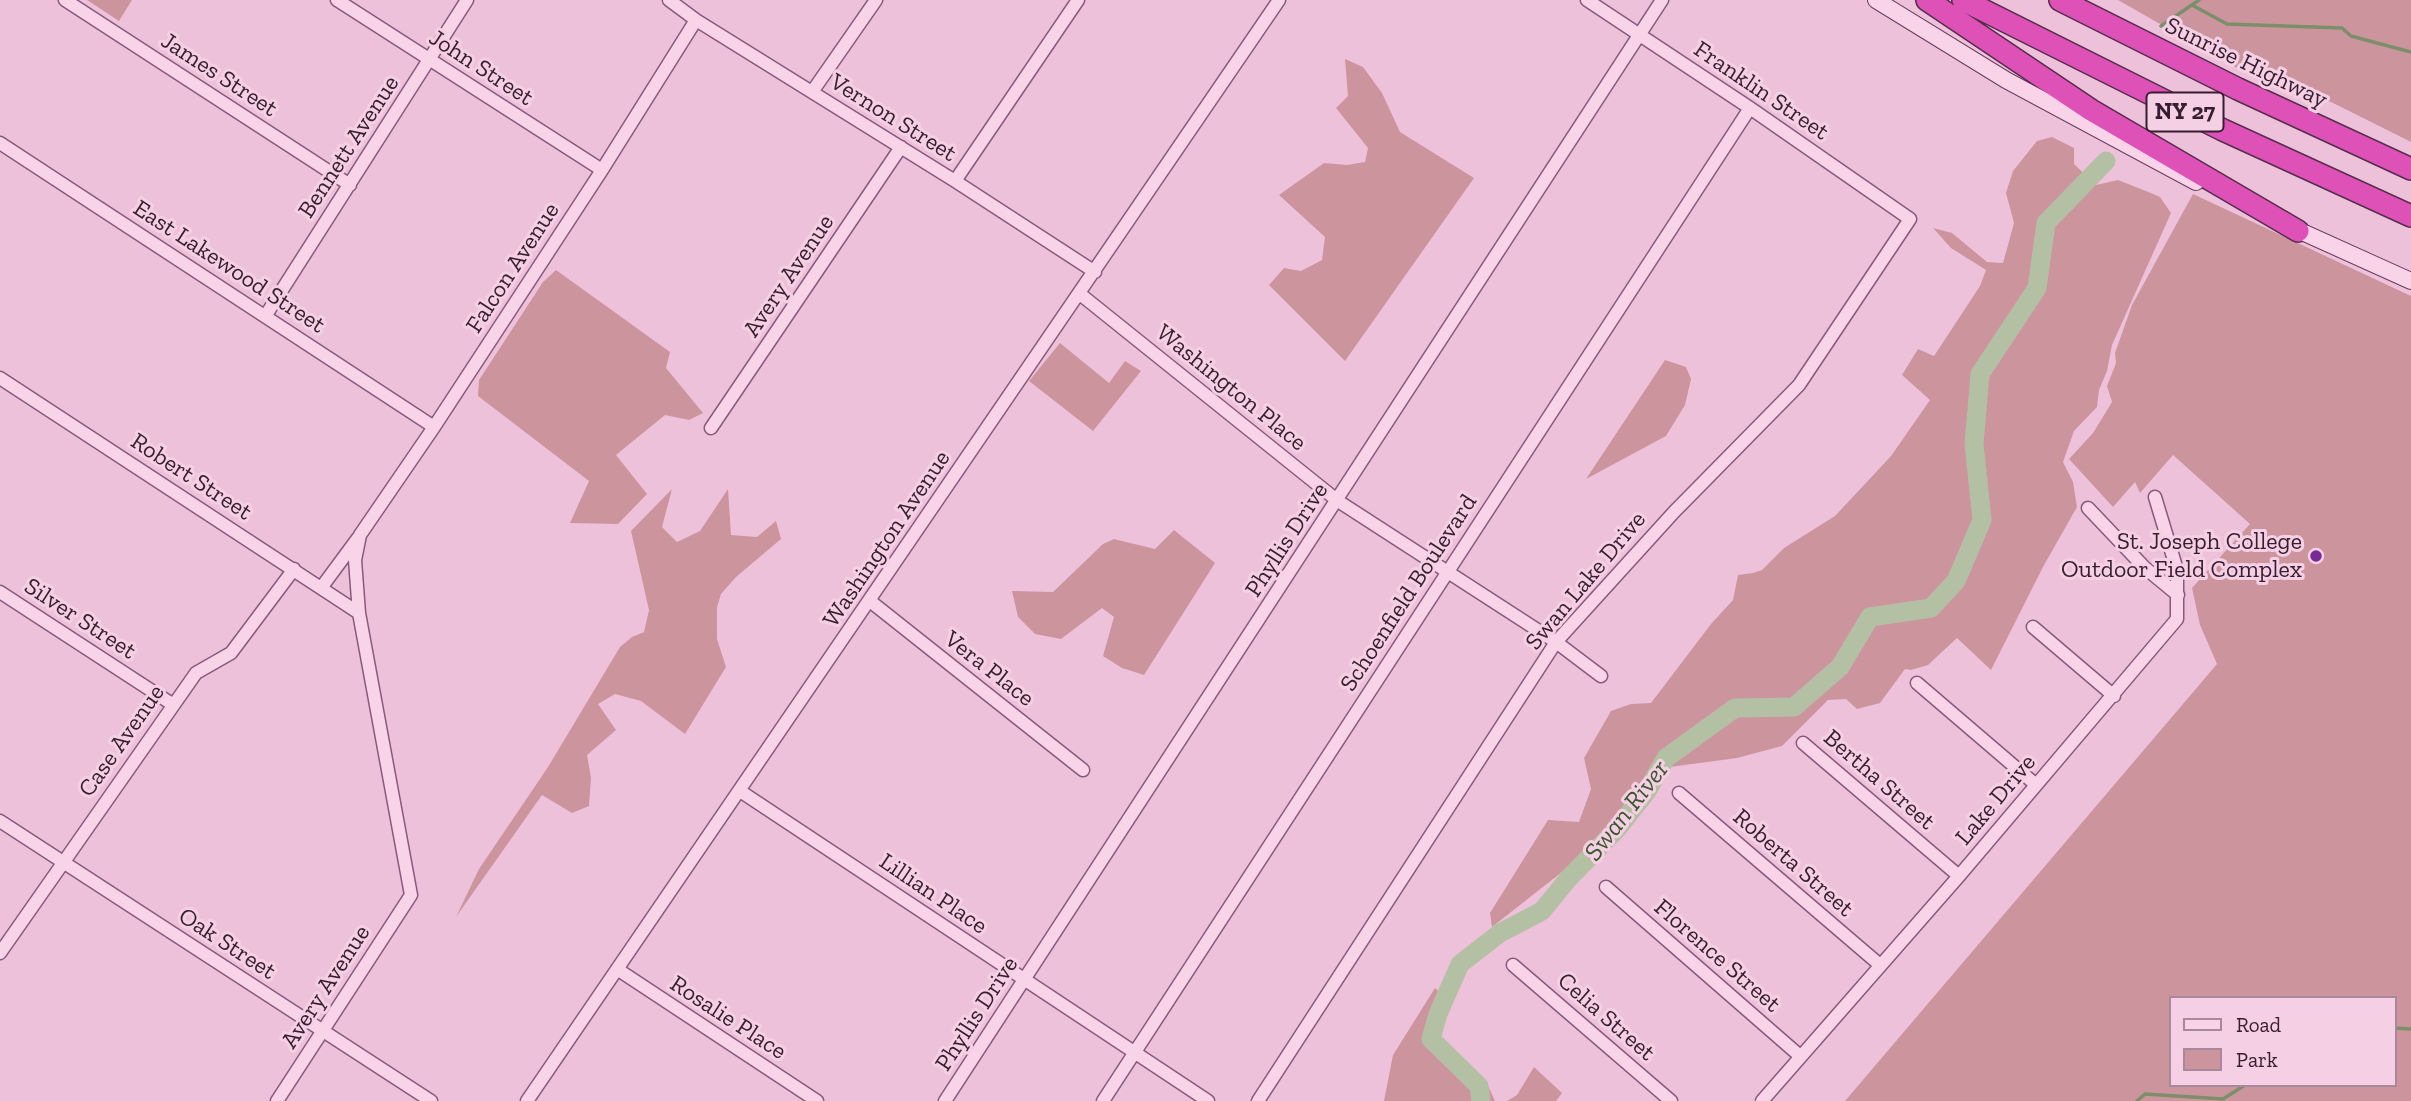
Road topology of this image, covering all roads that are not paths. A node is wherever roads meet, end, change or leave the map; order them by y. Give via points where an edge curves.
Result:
1 (65, 0) edge
2 (337, 0) edge
3 (467, 0) edge
4 (876, 0) edge
5 (1078, 0) edge
6 (1279, 0) edge
7 (1587, 0) edge
8 (1662, 0) edge
9 (1876, 0) edge
10 (1927, 0) edge
11 (1963, 0) edge
12 (2060, 0) edge
13 (2068, 0) edge
14 (674, 1) edge
15 (2096, 19) junction
16 (696, 20) junction
17 (1639, 35) junction
18 (429, 60) junction
19 (812, 92) junction
20 (1750, 108) junction
21 (0, 143) edge
22 (901, 147) junction
23 (2411, 169) edge
24 (602, 170) junction
25 (955, 181) junction
26 (350, 184) junction
27 (2411, 216) edge
28 (1910, 219) joint
29 (2298, 230) junction
30 (1095, 272) junction
31 (2411, 281) edge
32 (1080, 294) junction
33 (266, 315) junction
34 (0, 378) edge
35 (434, 427) junction
36 (711, 428) dead end
37 (2155, 497) dead end
38 (1338, 501) junction
39 (2088, 508) dead end
40 (360, 535) junction
41 (294, 569) junction
42 (1448, 573) junction
43 (321, 588) junction
44 (0, 592) edge
45 (2178, 595) junction
46 (870, 601) junction
47 (359, 613) junction
48 (2033, 628) dead end
49 (1556, 642) junction
50 (1601, 676) dead end
51 (1917, 682) dead end
52 (2114, 696) junction
53 (172, 704) junction
54 (1803, 743) dead end
55 (1083, 770) dead end
56 (2035, 784) junction
57 (740, 790) junction
58 (1679, 793) dead end
59 (0, 821) edge
60 (63, 863) junction
61 (1959, 876) junction
62 (1606, 887) dead end
63 (411, 895) joint
64 (0, 953) edge
65 (1513, 964) dead end
66 (1880, 965) junction
67 (617, 969) junction
68 (1024, 981) junction
69 (323, 1030) junction
70 (1134, 1052) junction
71 (1800, 1056) junction
72 (276, 1101) edge
73 (431, 1101) edge
74 (527, 1101) edge
75 (817, 1101) edge
76 (945, 1101) edge
77 (1103, 1101) edge
78 (1208, 1101) edge
79 (1258, 1101) edge
80 (1671, 1101) edge
81 (1762, 1101) edge

1 - 26 street, James Street
2 - 18 street, John Street
3 - 18 street, Bennett Avenue
4 - 19 street
5 - 25 street
6 - 30 street, Washington Avenue
7 - 17 street, Franklin Street
8 - 17 street, Phyllis Drive
9 - 29 main road via 2098,131
10 - 29 highway via 2091,110
11 - 27 highway, NY 27 via 2223,130
12 - 15 highway, Sunrise Highway / NY 27
13 - 15 highway
14 - 16 street, Vernon Street
15 - 23 highway, Sunrise Highway / NY 27
16 - 19 street, Vernon Street
16 - 24 street, Falcon Avenue
17 - 20 street, Franklin Street
17 - 38 street, Phyllis Drive
18 - 24 street, John Street
18 - 26 street, Bennett Avenue
19 - 22 street, Vernon Street
20 - 28 street, Franklin Street
20 - 42 street, Schoenfield Boulevard
21 - 33 street, East Lakewood Street
22 - 25 street, Vernon Street
22 - 36 street, Avery Avenue
24 - 35 street, Falcon Avenue
25 - 30 street, Vernon Street
26 - 33 street, Bennett Avenue
28 - 49 street, Swan Lake Drive via 1799,385 1674,512
29 - 31 main road
30 - 32 street, Washington Avenue
32 - 38 street, Washington Place
32 - 46 street, Washington Avenue
33 - 35 street, East Lakewood Street
34 - 41 street, Robert Street
35 - 40 street, Falcon Avenue
37 - 45 street, Lake Drive via 2177,570
38 - 42 street, Washington Place
38 - 68 street, Phyllis Drive
39 - 45 street
40 - 43 street, Falcon Avenue
40 - 47 street, Falcon Avenue via 355,560
41 - 43 street, Robert Street
41 - 53 street, Case Avenue via 231,653 195,673
42 - 49 street, Washington Place
42 - 70 street, Schoenfield Boulevard
43 - 47 street, Robert Street
44 - 53 street, Silver Street
45 - 52 street, Lake Drive via 2178,620
46 - 55 street, Vera Place
46 - 57 street, Washington Avenue
47 - 63 street, Falcon Avenue
48 - 52 street
49 - 50 street, Washington Place
49 - 79 street, Swan Lake Drive
51 - 56 street
52 - 56 street, Lake Drive
53 - 60 street, Case Avenue
54 - 61 street, Bertha Street
56 - 61 street, Lake Drive
57 - 67 street, Washington Avenue
57 - 68 street, Lillian Place
58 - 66 street, Roberta Street
59 - 60 street, Oak Street
60 - 64 street, Case Avenue
60 - 69 street, Oak Street
61 - 66 street, Lake Drive
62 - 71 street, Florence Street
63 - 69 street, Avery Avenue
65 - 80 street, Celia Street
66 - 71 street, Lake Drive
67 - 74 street, Washington Avenue
67 - 75 street, Rosalie Place
68 - 70 street, Lillian Place
68 - 76 street, Phyllis Drive
69 - 72 street, Avery Avenue
69 - 73 street, Oak Street
70 - 77 street, Schoenfield Boulevard
70 - 78 street, Lillian Place
71 - 81 street, Lake Drive

